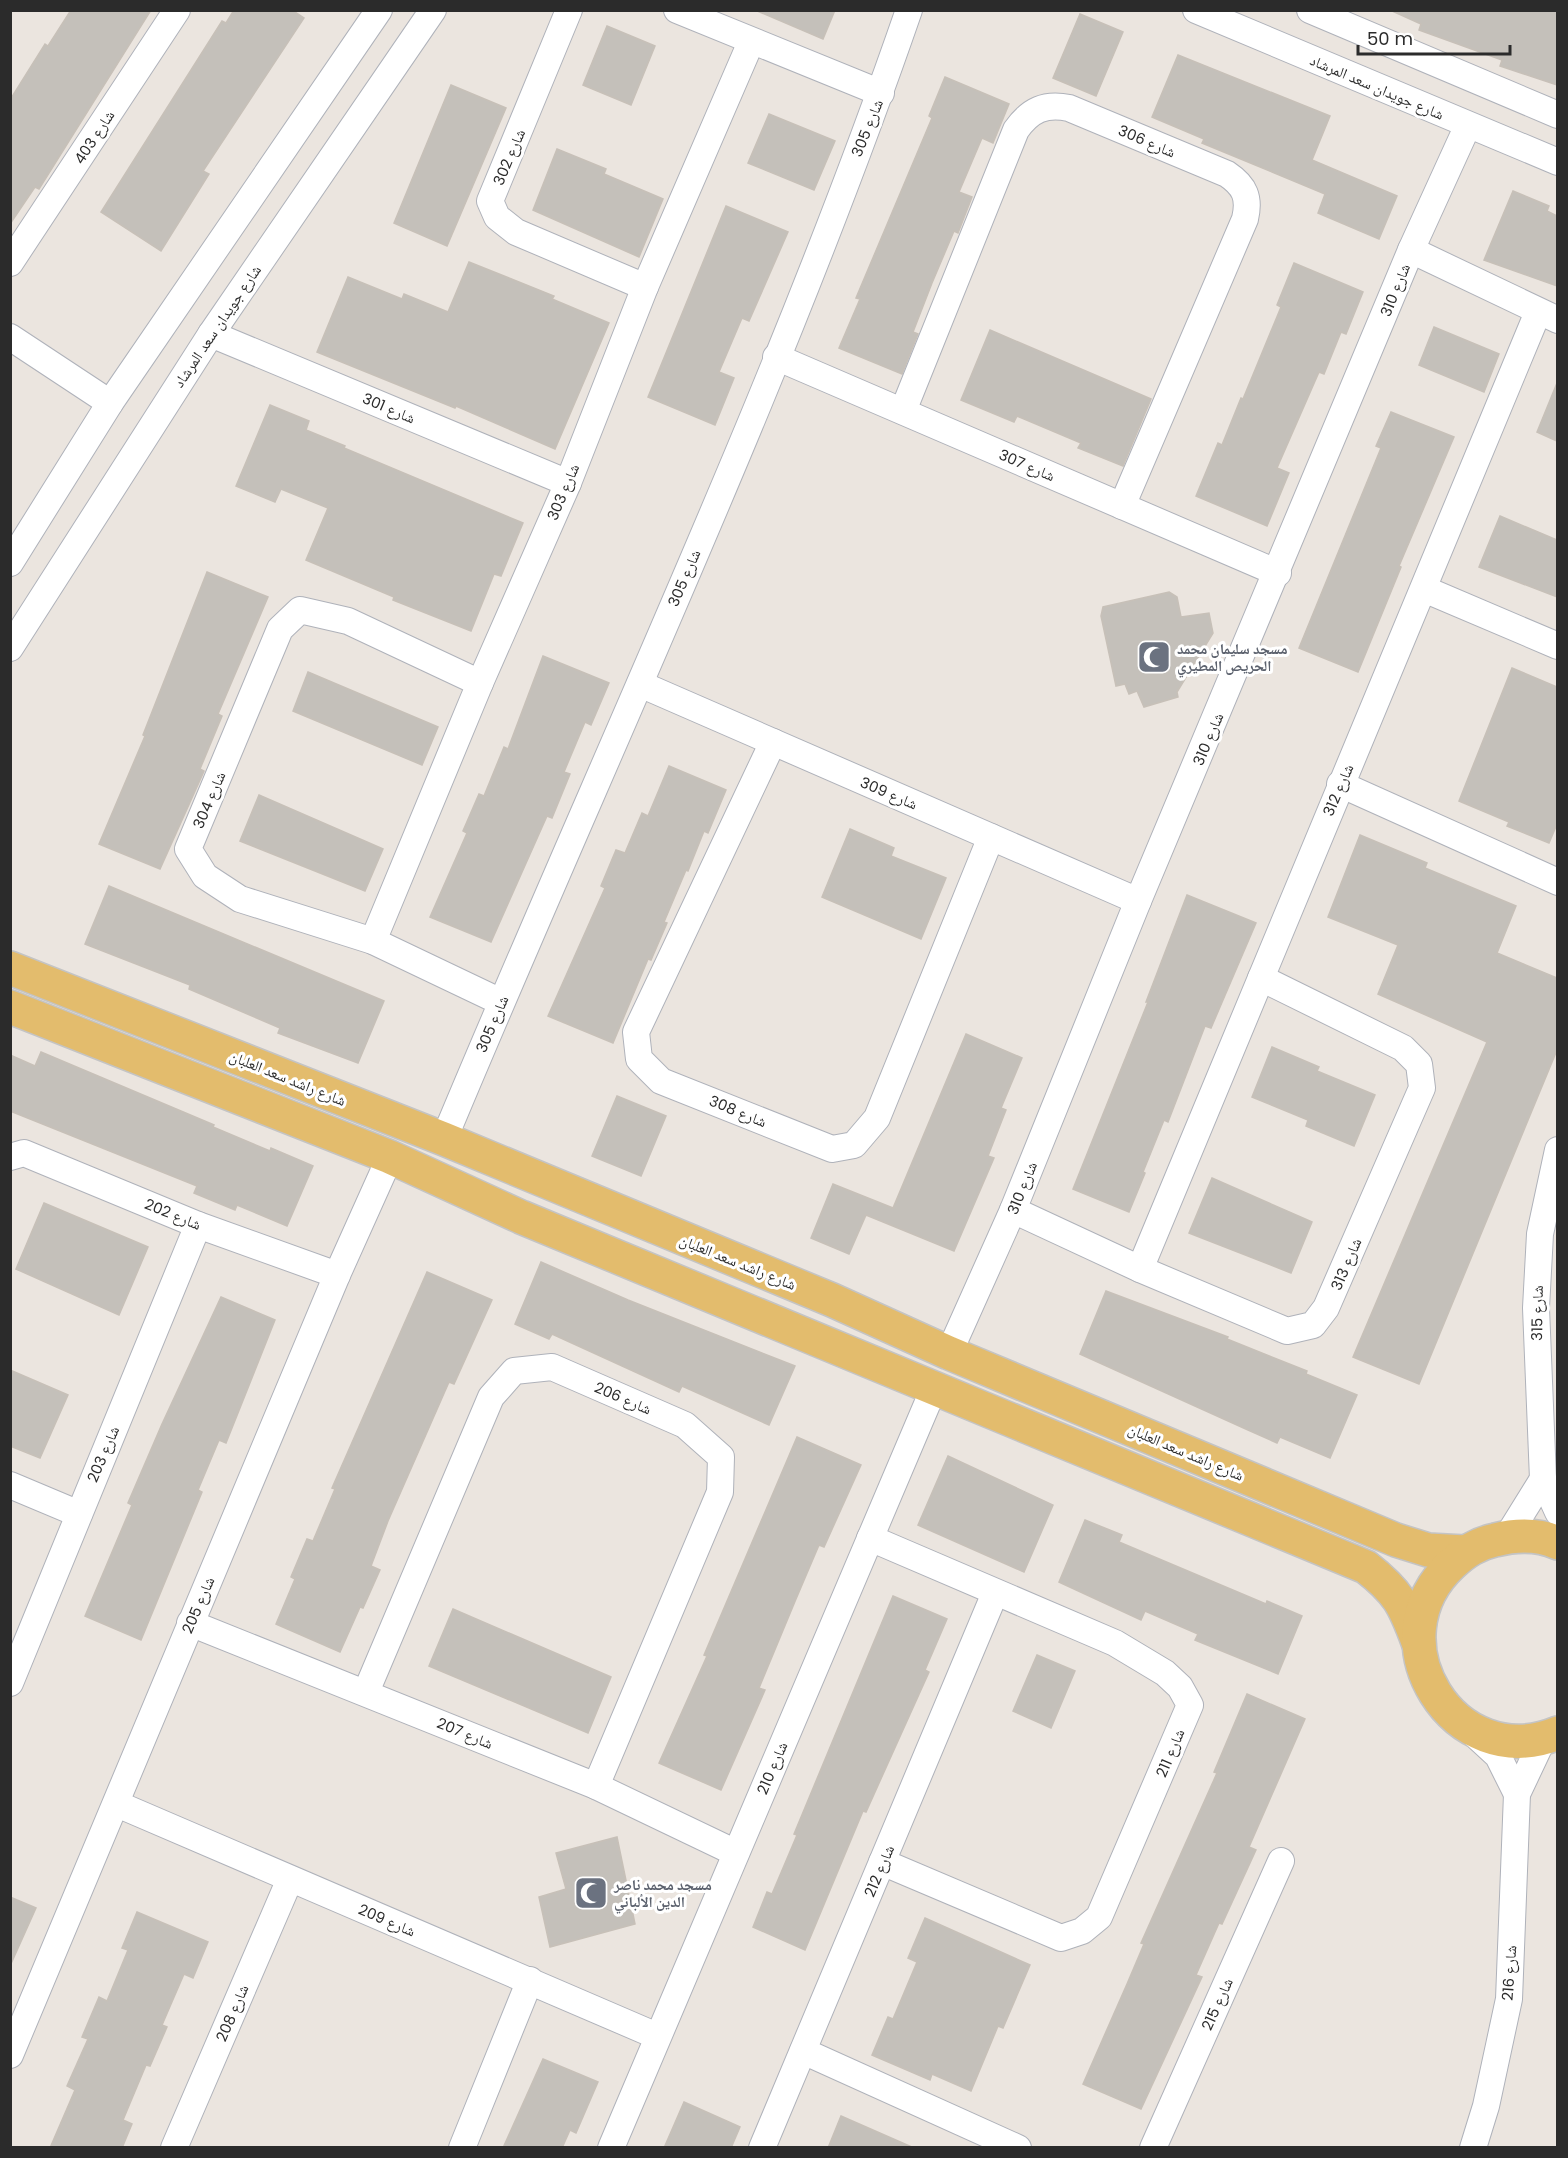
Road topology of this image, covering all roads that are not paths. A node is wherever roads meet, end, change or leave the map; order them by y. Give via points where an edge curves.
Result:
1 (177, 10) edge
2 (379, 10) edge
3 (433, 10) edge
4 (569, 10) edge
5 (677, 10) edge
6 (909, 10) edge
7 (1196, 10) edge
8 (1310, 10) edge
9 (751, 42) junction
10 (880, 93) junction
11 (1557, 115) edge
12 (1467, 125) junction
13 (1557, 162) edge
14 (1412, 250) junction
15 (10, 263) edge
16 (645, 287) junction
17 (1548, 316) edge
18 (211, 334) junction
19 (10, 337) edge
20 (776, 357) junction
21 (110, 403) junction
22 (903, 411) junction
23 (568, 483) junction
24 (1122, 506) junction
25 (10, 563) edge
26 (1278, 573) junction
27 (1424, 589) junction
28 (1557, 646) edge
29 (10, 648) edge
30 (480, 683) junction
31 (640, 684) junction
32 (773, 742) junction
33 (1340, 784) junction
34 (991, 837) junction
35 (1557, 882) edge
36 (1138, 901) junction
37 (373, 941) junction
38 (10, 968) edge
39 (1261, 978) junction
40 (501, 1002) junction
41 (10, 1007) edge
42 (444, 1140) junction
43 (1557, 1150) edge
44 (10, 1157) edge
45 (390, 1157) junction
46 (541, 1181) junction
47 (1013, 1210) junction
48 (521, 1217) junction
49 (198, 1225) junction
50 (1140, 1269) junction
51 (337, 1275) junction
52 (832, 1300) junction
53 (817, 1338) junction
54 (949, 1353) junction
55 (934, 1388) junction
56 (1543, 1479) junction
57 (10, 1485) edge
58 (1557, 1512) edge
59 (78, 1514) junction
60 (1507, 1537) junction
61 (870, 1538) junction
62 (1557, 1543) edge
63 (1465, 1552) junction
64 (995, 1593) junction
65 (190, 1623) junction
66 (1418, 1642) junction
67 (10, 1683) edge
68 (366, 1692) junction
69 (1465, 1726) junction
70 (1550, 1736) edge
71 (596, 1786) junction
72 (1517, 1794) junction
73 (117, 1804) junction
74 (736, 1853) junction
75 (1281, 1861) dead end
76 (882, 1862) junction
77 (290, 1879) junction
78 (530, 1980) junction
79 (657, 2036) junction
80 (803, 2051) junction
81 (10, 2055) edge
82 (174, 2148) edge
83 (462, 2148) edge
84 (611, 2148) edge
85 (762, 2148) edge
86 (1018, 2148) edge
87 (1153, 2148) edge
88 (1473, 2148) edge

1 - 15 street, شارع 403
2 - 21 street
3 - 18 street, شارع جويدان سعد المرشاد
4 - 16 street, شارع 302 via 490,201 497,217 516,232
5 - 9 street
6 - 10 street, شارع 305
7 - 12 street, شارع جويدان سعد المرشاد
8 - 11 street
9 - 10 street
9 - 16 street, شارع 303
10 - 20 street, شارع 305
12 - 13 street, شارع جويدان سعد المرشاد
12 - 14 street, شارع 310
14 - 17 street
14 - 26 street, شارع 310
16 - 23 street, شارع 303
17 - 27 street, شارع 312
18 - 23 street, شارع 301
18 - 29 street, شارع جويدان سعد المرشاد
19 - 21 street
20 - 22 street, شارع 307
20 - 31 street, شارع 305
21 - 25 street
22 - 24 street, شارع 307
22 - 24 street, شارع 306 via 1016,130 1025,117 1038,108 1069,108 1227,174 1245,193 1245,219
23 - 30 street, شارع 303
24 - 26 street, شارع 307
26 - 36 street, شارع 310
27 - 28 street
27 - 33 street, شارع 312
30 - 37 street, شارع 303
30 - 37 street, شارع 304 via 348,621 300,610 280,628 188,849 205,876 240,899
31 - 32 street, شارع 309
31 - 40 street, شارع 305
32 - 34 street, شارع 309
32 - 34 street, شارع 308 via 636,1032 639,1059 661,1081 832,1149 854,1145 877,1118
33 - 35 street
33 - 39 street, شارع 312
34 - 36 street, شارع 309
36 - 47 street, شارع 310
37 - 40 street, شارع 304
38 - 42 main road, شارع راشد سعد العلبان
39 - 50 street, شارع 312
39 - 50 street, شارع 313 via 1403,1048 1419,1064 1422,1088 1326,1308 1313,1325 1287,1331
40 - 42 street, شارع 305
41 - 45 main road
42 - 46 main road, شارع راشد سعد العلبان
43 - 56 street, شارع 315 via 1540,1234 1536,1308
44 - 49 street, شارع 202 via 24,1153
45 - 48 main road
45 - 51 street, شارع 205
46 - 48 main road via 528,1183 518,1192 515,1205
46 - 52 main road, شارع راشد سعد العلبان
47 - 50 street, شارع 313
47 - 54 street, شارع 310
48 - 53 main road
49 - 51 street, شارع 202
49 - 59 street, شارع 203
51 - 65 street, شارع 205
52 - 53 main road via 831,1316
52 - 54 main road, شارع راشد سعد العلبان
53 - 55 main road
54 - 63 main road, شارع راشد سعد العلبان via 1396,1540 1428,1550
55 - 61 street, شارع 210
55 - 66 main road via 1366,1567 1387,1583 1404,1604
56 - 58 street, شارع 315
56 - 60 street
57 - 59 street
59 - 67 street, شارع 203
60 - 62 main road via 1530,1536
60 - 63 main road
61 - 64 street, شارع 211
61 - 74 street, شارع 210
63 - 66 main road via 1439,1576 1423,1607
64 - 76 street, شارع 212
64 - 76 street, شارع 211 via 1115,1643 1166,1673 1180,1687 1190,1706 1099,1917 1082,1931 1061,1938
65 - 68 street, شارع 207
65 - 73 street, شارع 205
66 - 69 main road via 1424,1675 1440,1704
68 - 71 street, شارع 207
68 - 71 street, شارع 206 via 492,1397 514,1371 552,1367 686,1425 721,1457 720,1492
69 - 70 main road via 1490,1737 1516,1742
69 - 72 street, شارع 216 via 1498,1755
70 - 72 street, شارع 216
71 - 74 street, شارع 207
72 - 88 street, شارع 216 via 1509,1999
73 - 77 street, شارع 209
73 - 81 street, شارع 205
74 - 79 street, شارع 210
75 - 87 street, شارع 215
76 - 80 street, شارع 212
77 - 78 street, شارع 209
77 - 82 street, شارع 208
78 - 79 street, شارع 209
78 - 83 street
79 - 84 street, شارع 210
80 - 85 street, شارع 212
80 - 86 street

